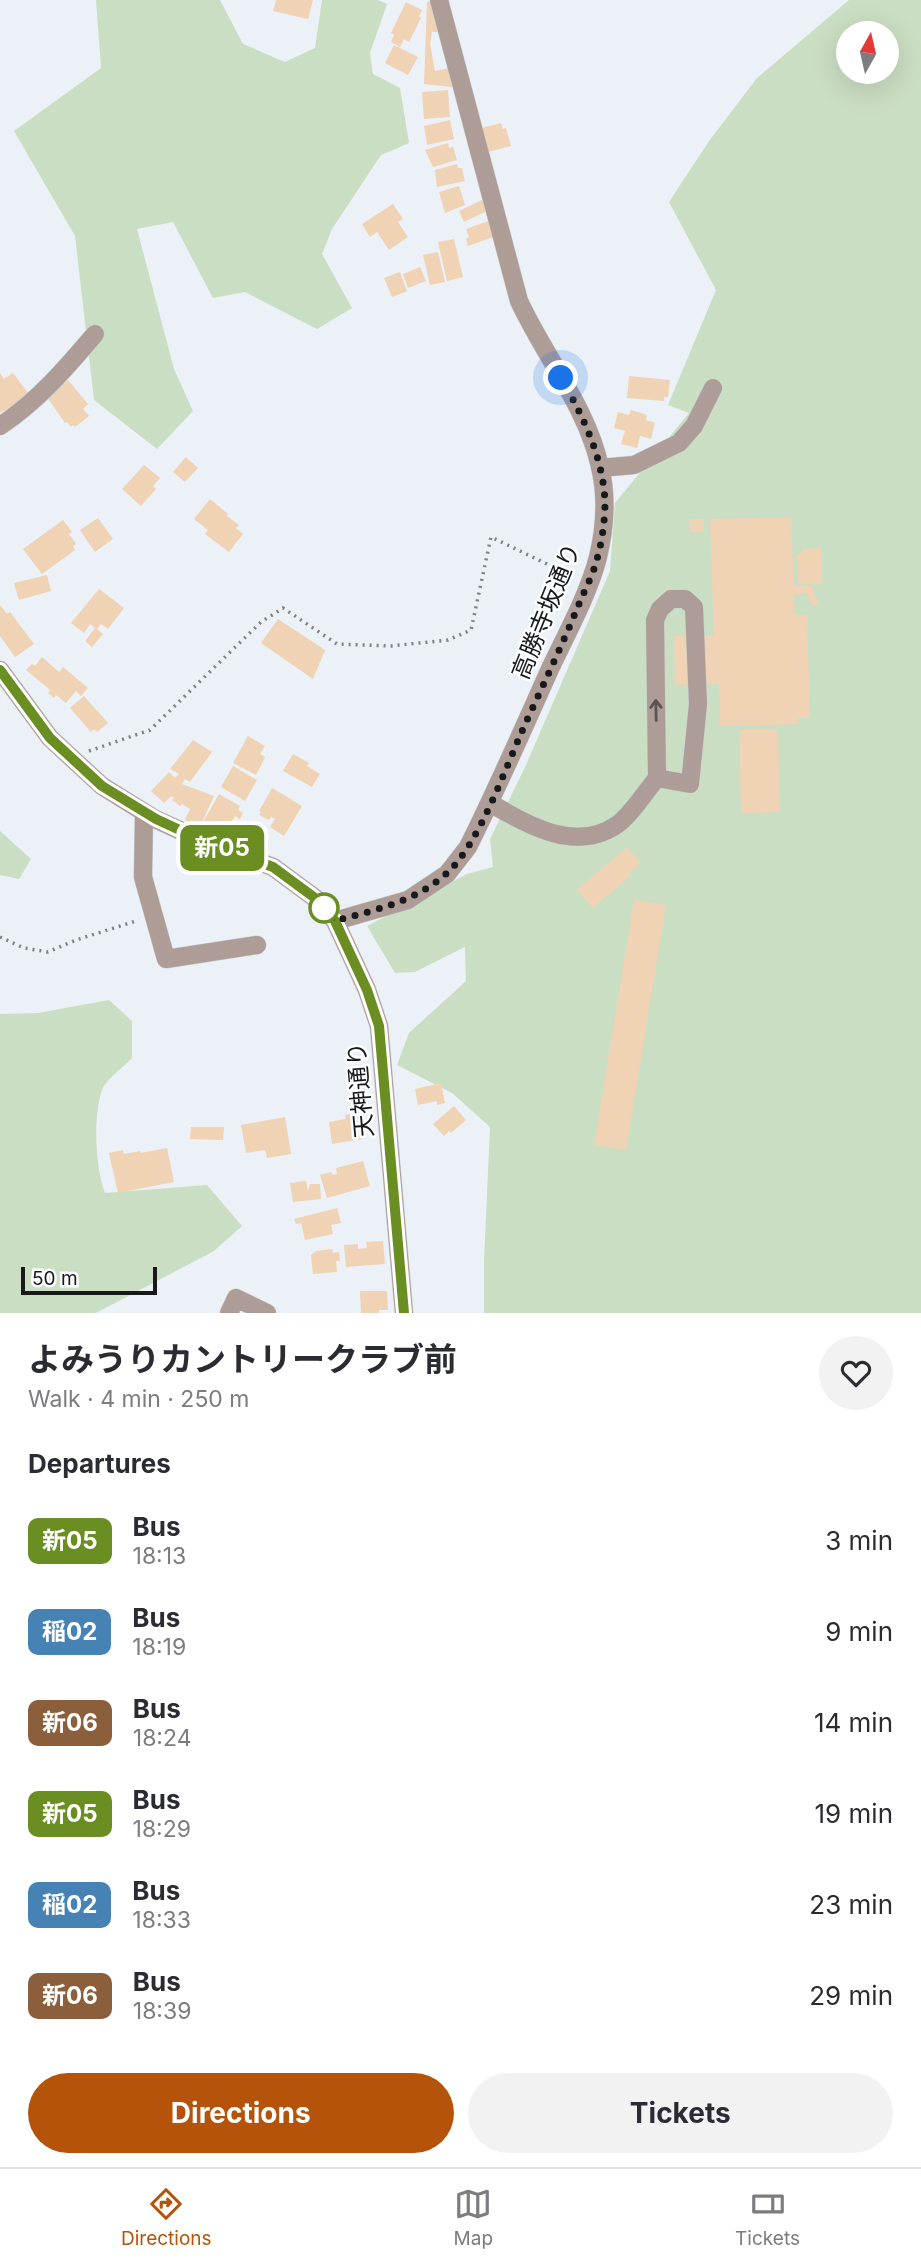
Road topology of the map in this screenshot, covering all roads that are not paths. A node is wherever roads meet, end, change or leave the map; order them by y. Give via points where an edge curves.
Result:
1 (439, 0) edge
2 (95, 334) dead end
3 (713, 388) dead end
4 (0, 426) edge
5 (600, 468) junction
6 (0, 670) edge
7 (657, 778) junction
8 (490, 803) junction
9 (144, 813) junction
10 (335, 921) junction
11 (257, 945) dead end
12 (229, 1313) edge
13 (267, 1313) edge
14 (404, 1313) edge

1 - 5 street, 高勝寺坂通り via 519,301 582,415
2 - 4 street via 54,382
3 - 5 street via 694,426 679,443 634,465
5 - 8 street, 高勝寺坂通り via 605,502 597,560
6 - 9 street, 天神通り via 50,738 102,786
7 -> 7 street via 654,620 671,599 685,599 694,607 698,704 690,784
7 - 8 street via 618,824 593,835 562,837
8 - 10 street, 高勝寺坂通り via 468,848 447,874 408,900
9 - 10 street, 天神通り via 273,867 315,898
9 - 11 street via 143,877 166,959
10 - 14 street, 天神通り via 379,1026
12 - 13 street via 236,1298

